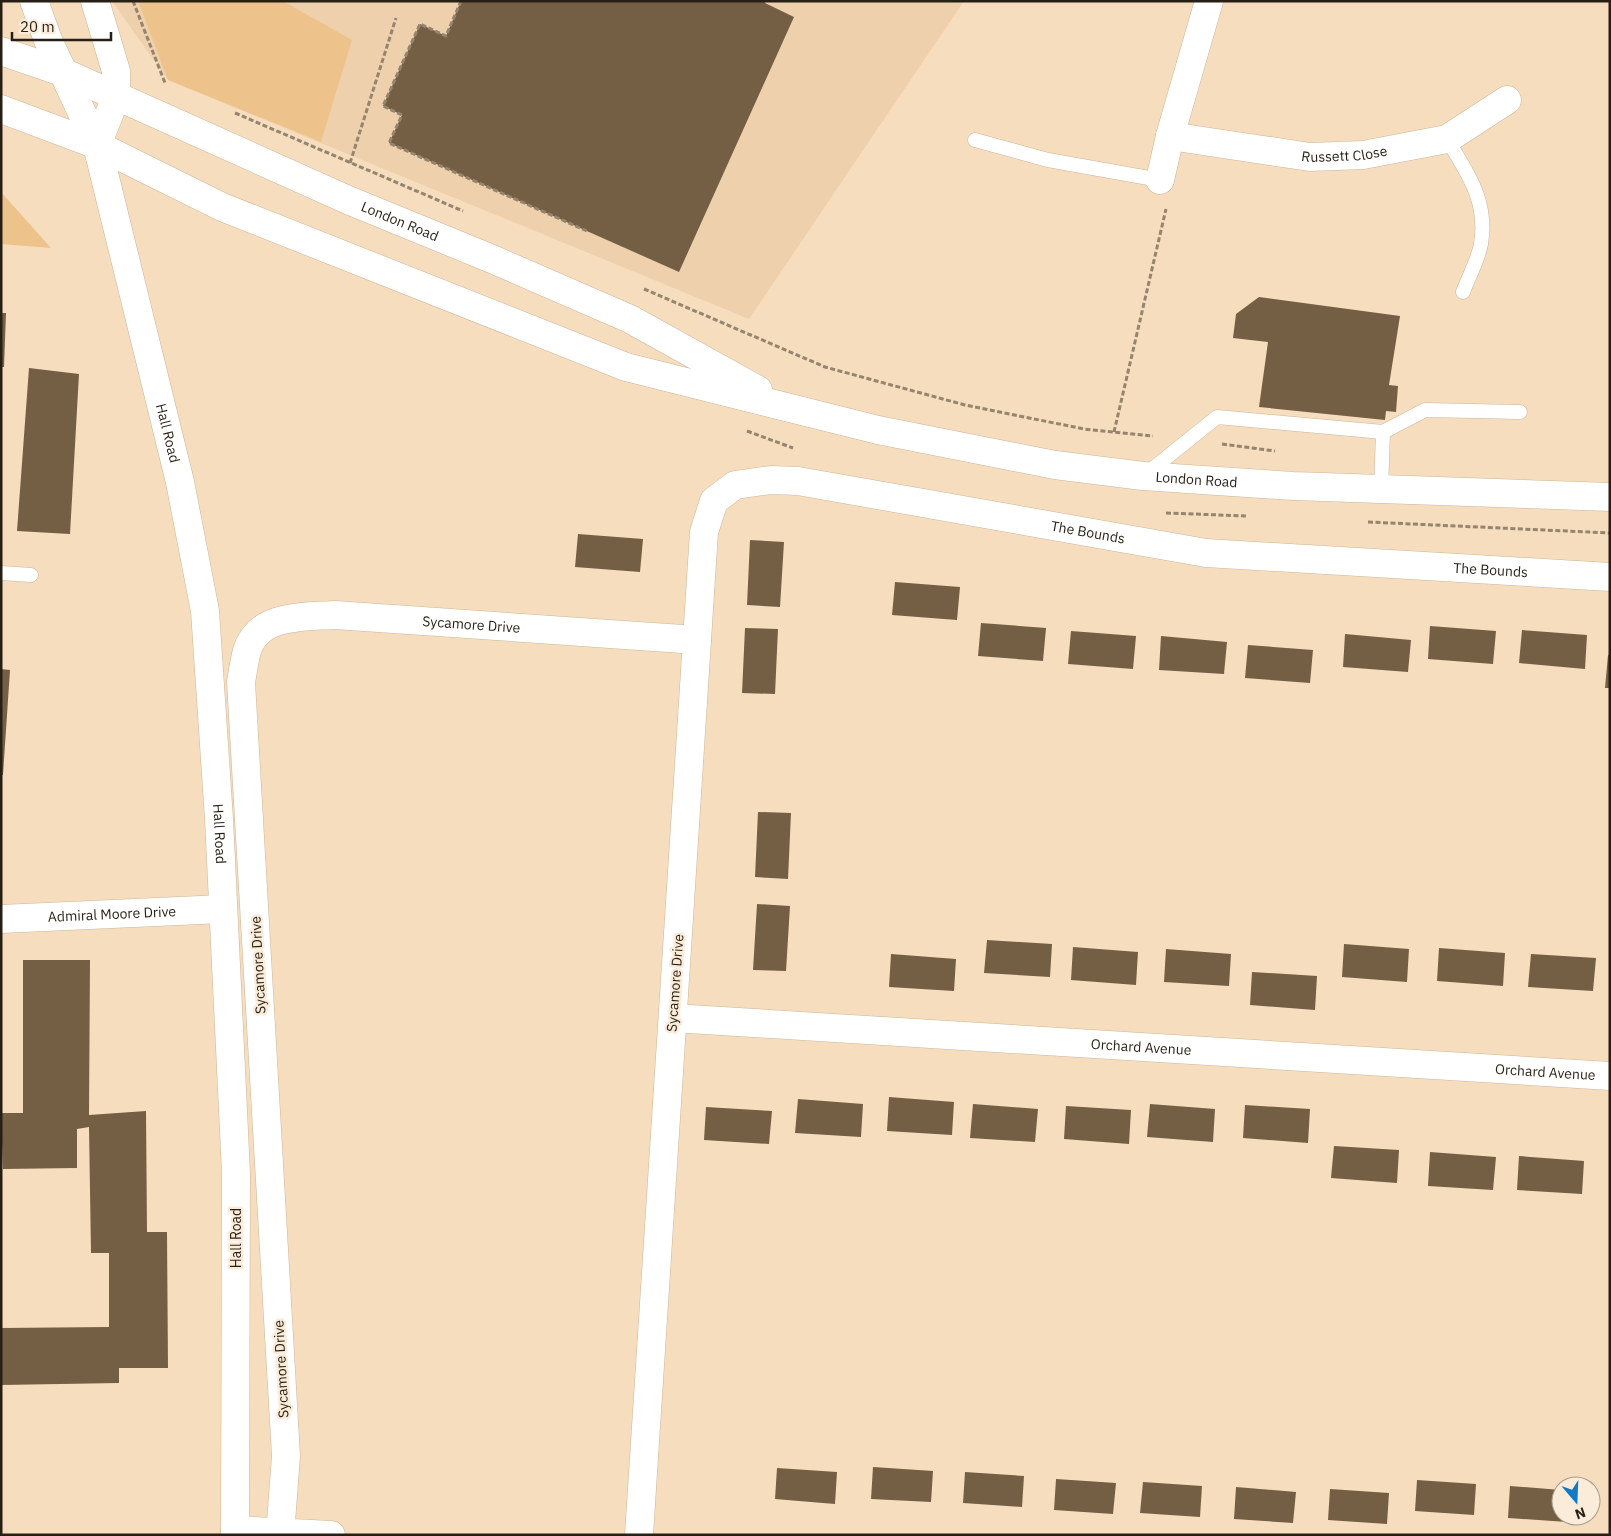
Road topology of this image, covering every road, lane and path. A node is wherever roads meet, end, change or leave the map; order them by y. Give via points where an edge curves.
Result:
1 (34, 1) edge
2 (95, 1) edge
3 (133, 1) edge
4 (461, 1) edge
5 (1209, 1) edge
6 (396, 18) dead end
7 (1, 51) edge
8 (65, 73) junction
9 (172, 86) dead end
10 (116, 97) junction
11 (1507, 100) dead end
12 (1, 109) edge
13 (233, 112) dead end
14 (1170, 136) junction
15 (975, 140) dead end
16 (1447, 140) junction
17 (97, 145) junction
18 (350, 163) junction
19 (1160, 180) junction
20 (469, 214) dead end
21 (588, 231) dead end
22 (642, 288) dead end
23 (1463, 292) dead end
24 (790, 408) junction
25 (1520, 412) dead end
26 (1114, 432) junction
27 (1384, 432) junction
28 (1187, 440) junction
29 (1143, 476) junction
30 (1381, 490) junction
31 (1610, 498) edge
32 (1162, 512) dead end
33 (1251, 516) dead end
34 (1361, 522) dead end
35 (1610, 533) edge
36 (1, 573) edge
37 (31, 575) dead end
38 (1610, 577) edge
39 (697, 640) junction
40 (223, 909) junction
41 (1, 919) edge
42 (673, 1018) junction
43 (1610, 1076) edge
44 (235, 1533) edge
45 (280, 1534) edge
46 (331, 1535) edge
47 (639, 1535) edge

1 - 8 street, Hall Road via 48,40
2 - 10 street via 116,71
3 - 9 path via 164,82
4 - 21 path via 446,36 420,24 383,106 402,115 389,143
5 - 14 street
6 - 18 path
7 - 8 street, London Road
8 - 10 street, London Road
8 - 17 street, Hall Road
10 - 17 street
10 - 24 street, London Road via 348,200 630,319
11 - 16 street, Russett Close
12 - 17 street, London Road
13 - 18 path
14 - 16 street, Russett Close via 1310,157 1363,155
14 - 19 street
15 - 19 lane via 1048,160
16 - 23 lane via 1477,189 1484,219 1481,246
17 - 24 street, London Road via 222,207 626,367
17 - 40 street, Hall Road via 175,463 205,611
18 - 20 path
19 - 26 path via 1167,201
22 - 26 path via 824,367 965,405
24 - 29 street, London Road via 968,450
25 - 27 lane via 1425,410
26 - 28 path
27 - 28 lane via 1217,417
27 - 30 lane
28 - 29 lane
29 - 30 street, London Road
30 - 31 street, London Road
32 - 33 path
34 - 35 path
36 - 37 lane
38 - 39 street, The Bounds via 1206,553 771,480 734,485 714,500 704,532
39 - 42 street, Sycamore Drive
39 - 45 street, Sycamore Drive via 335,615 284,618 260,629 247,650 241,682 286,1456
40 - 41 street, Admiral Moore Drive
40 - 44 street, Hall Road via 236,1173
42 - 43 street, Orchard Avenue
42 - 47 street, Sycamore Drive
44 - 45 street
45 - 46 street

